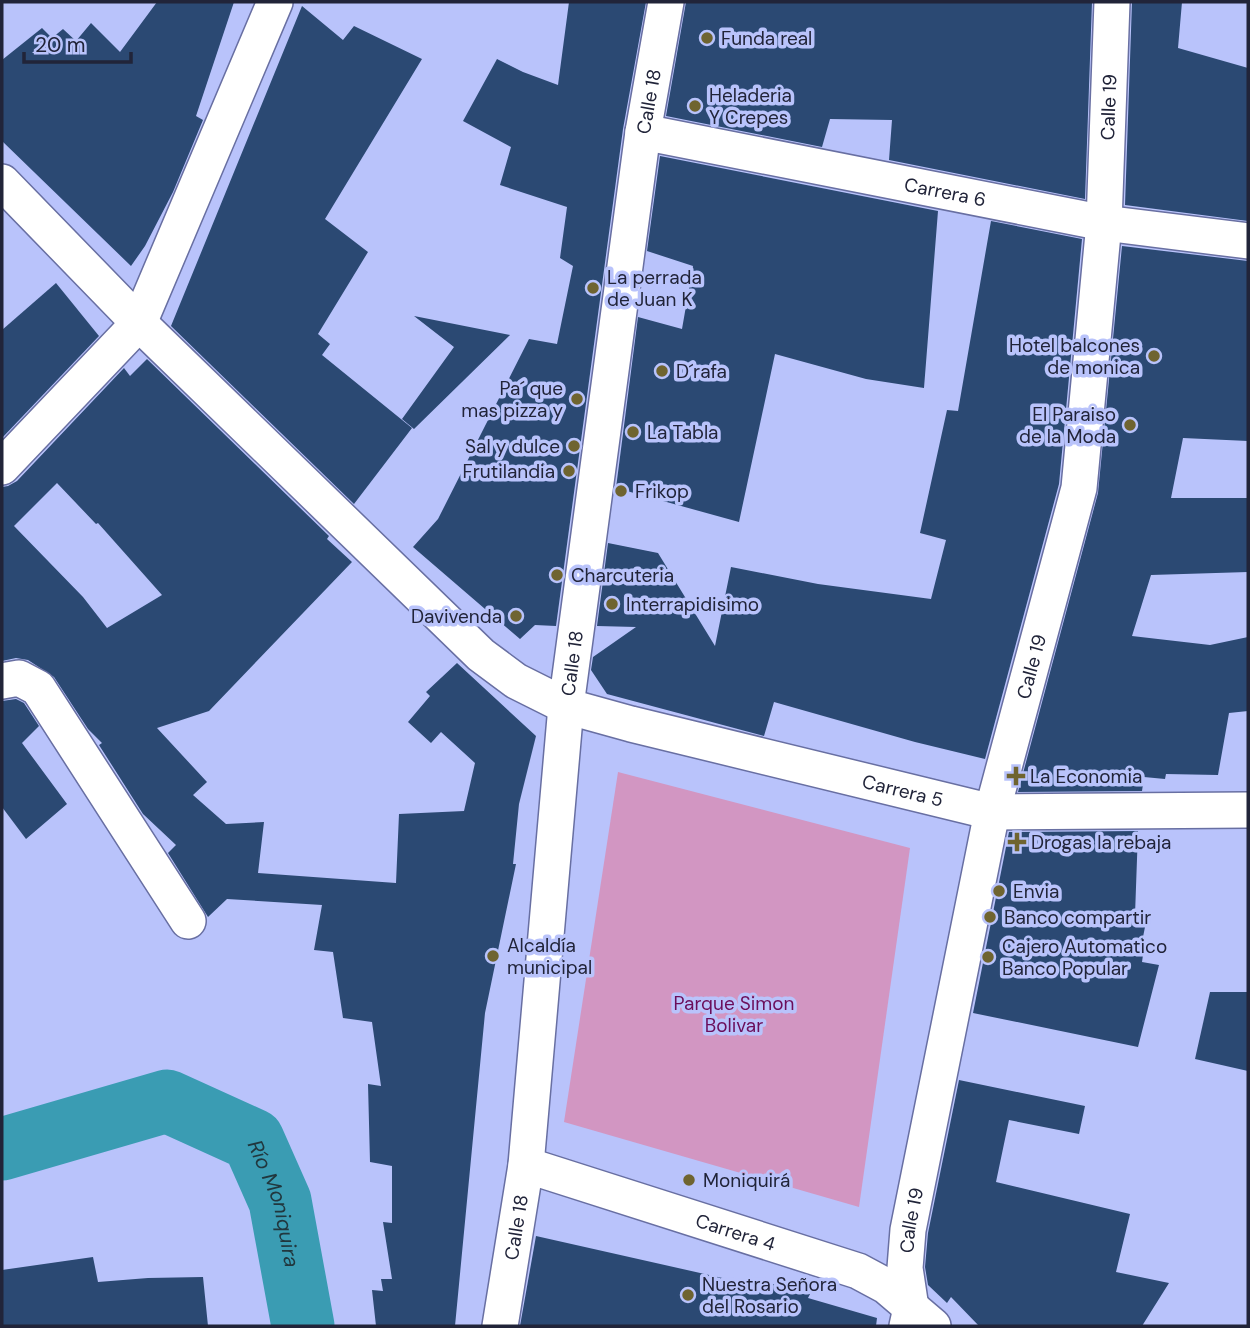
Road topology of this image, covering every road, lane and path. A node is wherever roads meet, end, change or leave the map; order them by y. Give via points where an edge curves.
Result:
1 (275, 2) edge
2 (666, 2) edge
3 (1112, 2) edge
4 (643, 132) junction
5 (2, 182) edge
6 (1104, 223) junction
7 (1248, 241) edge
8 (139, 323) junction
9 (2, 467) edge
10 (2, 681) edge
11 (566, 706) junction
12 (1248, 810) edge
13 (992, 812) junction
14 (188, 921) dead end
15 (526, 1166) junction
16 (917, 1320) edge
17 (500, 1326) edge

1 - 8 street
2 - 4 street, Calle 18
3 - 6 street, Calle 19
4 - 6 street, Carrera 6
4 - 11 street, Calle 18
5 - 8 street, Carrera 5
6 - 7 street, Carrera 6
6 - 13 street, Calle 19 via 1079,488
8 - 9 street
8 - 11 street, Carrera 5 via 481,655 516,681
10 - 14 street via 19,678 38,688
11 - 13 street, Carrera 5
11 - 15 street, Calle 18
12 - 13 street, Carrera 5
13 - 16 street, Calle 19 via 908,1230 905,1268
15 - 16 street, Carrera 4 via 859,1270 886,1286
15 - 17 street, Calle 18

